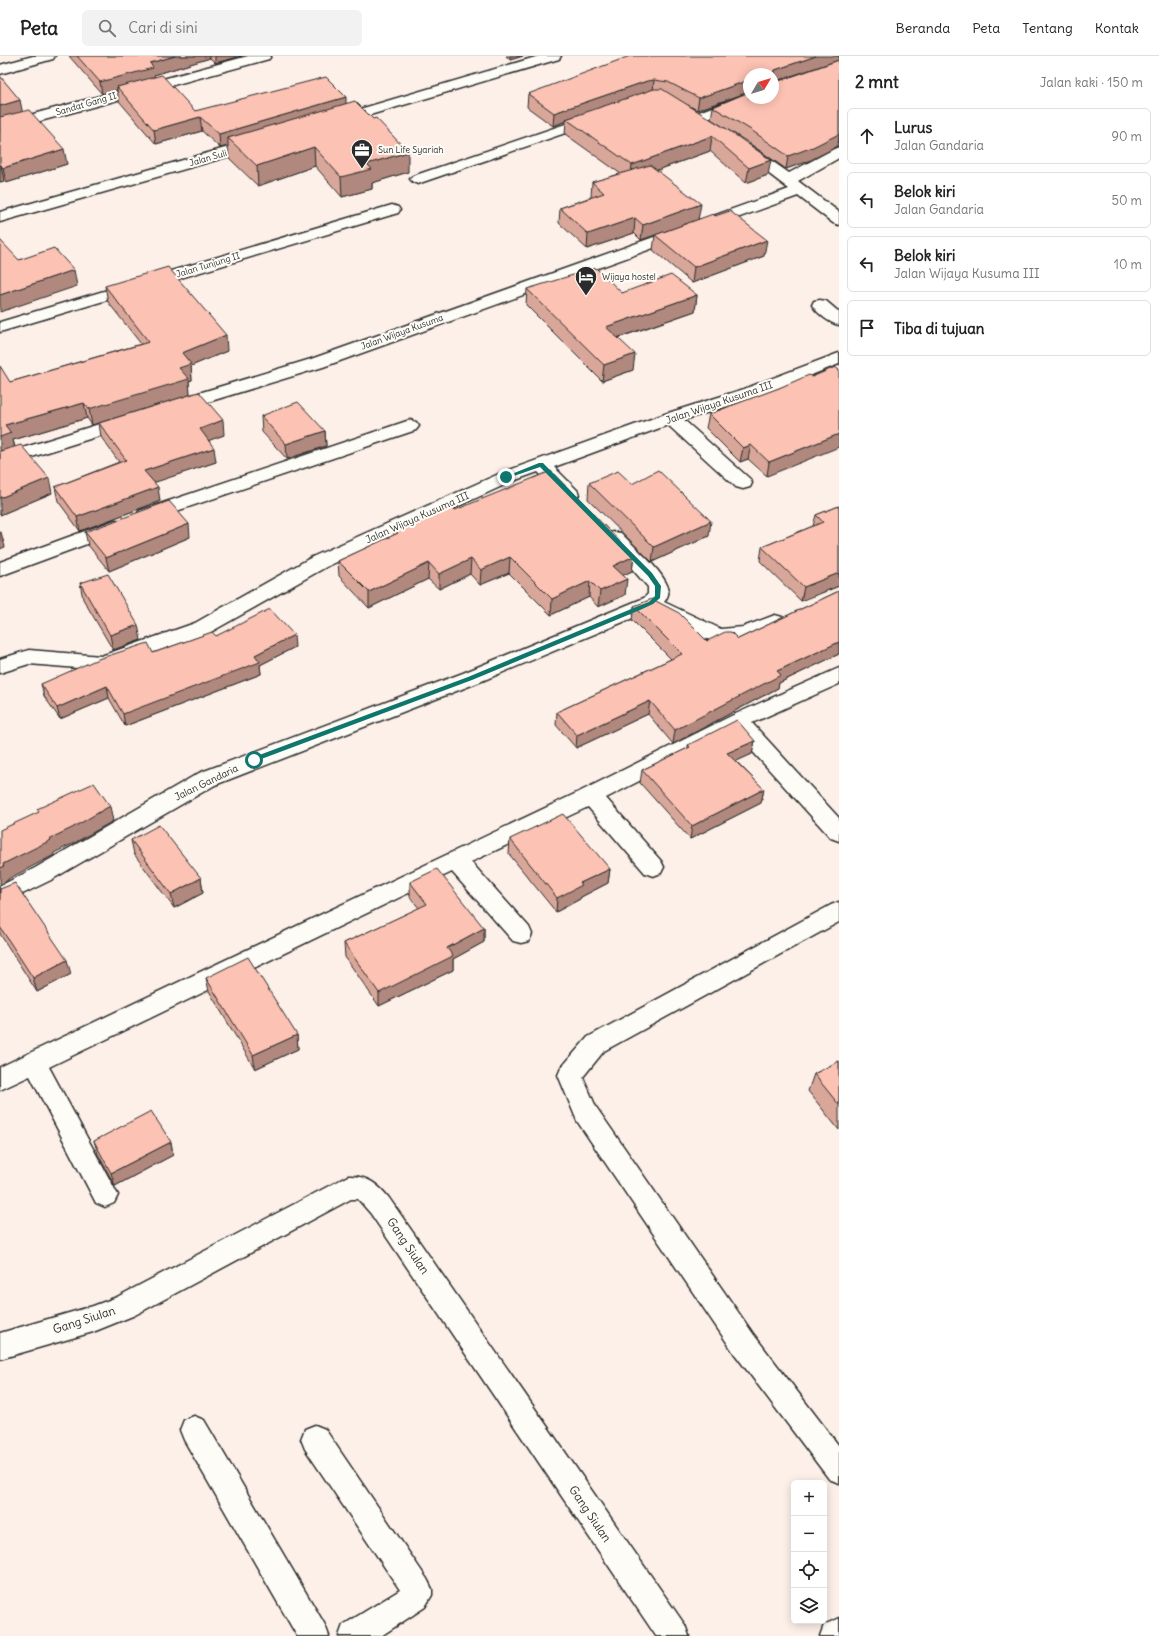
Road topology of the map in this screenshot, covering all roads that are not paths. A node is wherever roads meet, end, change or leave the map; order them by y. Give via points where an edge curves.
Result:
1 (48, 56) edge
2 (264, 56) edge
3 (554, 56) edge
4 (1, 67) edge
5 (743, 99) edge
6 (606, 114) edge
7 (322, 125) edge
8 (709, 126) edge
9 (0, 128) edge
10 (269, 141) edge
11 (734, 142) edge
12 (839, 152) edge
13 (418, 179) dead end
14 (794, 185) junction
15 (392, 210) dead end
16 (0, 217) edge
17 (839, 220) edge
18 (820, 305) dead end
19 (839, 320) edge
20 (0, 327) edge
21 (839, 358) edge
22 (671, 418) junction
23 (410, 426) dead end
24 (0, 461) edge
25 (541, 464) junction
26 (743, 483) dead end
27 (584, 508) edge
28 (601, 525) edge
29 (0, 569) edge
30 (651, 603) junction
31 (792, 615) edge
32 (0, 666) edge
33 (839, 675) edge
34 (738, 720) junction
35 (591, 796) junction
36 (839, 832) edge
37 (455, 860) junction
38 (653, 867) dead end
39 (0, 896) edge
40 (839, 911) edge
41 (521, 934) dead end
42 (35, 1063) junction
43 (0, 1079) edge
44 (106, 1195) dead end
45 (0, 1346) edge
46 (194, 1430) dead end
47 (315, 1439) dead end
48 (839, 1469) edge
49 (839, 1633) edge
50 (314, 1636) edge
51 (354, 1636) edge
52 (674, 1636) edge
53 (835, 1636) edge

1 - 4 street
2 - 9 street, Sandat Gang II
3 - 7 street
5 - 8 street via 690,114
6 - 13 street
10 - 16 street, Jalan Suli
11 - 14 street
12 - 14 street, Jalan Wijaya Kusuma
14 - 17 street
14 - 24 street, Jalan Wijaya Kusuma via 317,363
15 - 20 street, Jalan Tunjung II
18 - 19 street
21 - 22 street, Jalan Wijaya Kusuma III via 750,392
22 - 25 street, Jalan Wijaya Kusuma III
22 - 26 street
23 - 29 street via 181,502
25 - 27 street
25 - 32 street, Jalan Wijaya Kusuma III via 506,477 319,562 202,628 102,663 29,657
28 - 30 street via 658,586 658,596
30 - 31 street via 721,637 744,635
30 - 39 street, Jalan Gandaria via 470,678 207,779 43,874
33 - 34 street
34 - 35 street
34 - 36 street
35 - 37 street
35 - 38 street
37 - 41 street
37 - 42 street
40 - 48 street via 596,1044 570,1075 586,1113 744,1344
42 - 43 street
42 - 44 street
45 - 52 street, Gang Siulan via 126,1306 348,1188 365,1189 372,1194
46 - 50 street
47 - 51 street via 417,1589 415,1597
49 - 53 street

